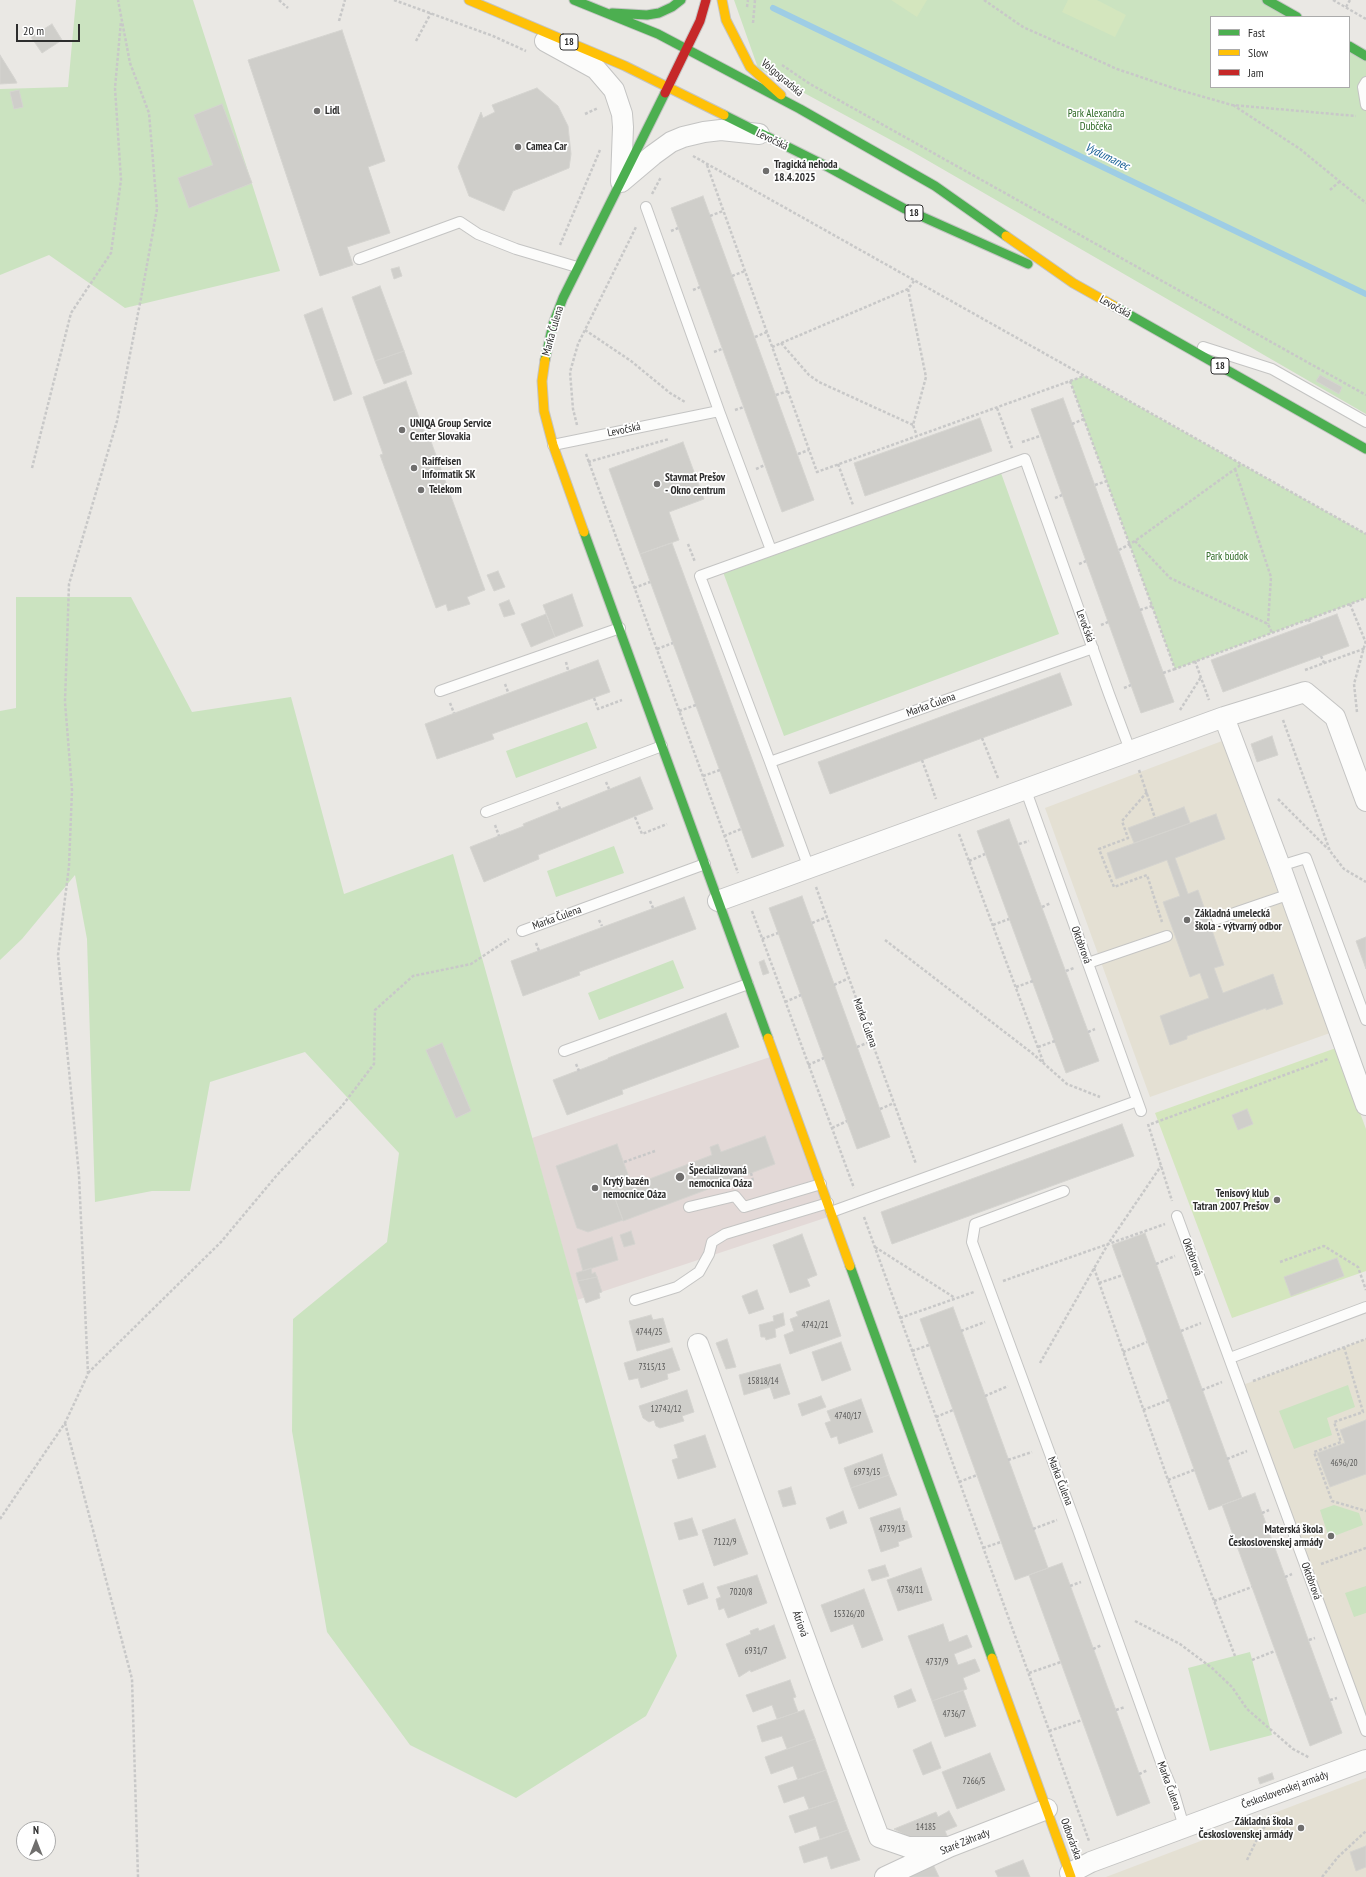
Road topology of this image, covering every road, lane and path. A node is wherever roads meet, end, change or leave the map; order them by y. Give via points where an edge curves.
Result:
1 (118, 0) edge
2 (279, 0) edge
3 (345, 0) edge
4 (394, 0) edge
5 (470, 0) edge
6 (574, 0) edge
7 (680, 0) edge
8 (706, 0) edge
9 (722, 0) edge
10 (755, 0) edge
11 (984, 0) edge
12 (1267, 0) edge
13 (1333, 0) edge
14 (1350, 0) edge
15 (1346, 7) junction
16 (288, 8) dead end
17 (431, 13) junction
18 (607, 13) junction
19 (121, 16) junction
20 (1295, 16) edge
21 (1366, 19) edge
22 (339, 21) dead end
23 (752, 29) dead end
24 (416, 41) dead end
25 (1350, 47) edge
26 (687, 50) junction
27 (532, 53) dead end
28 (1366, 56) edge
29 (779, 64) dead end
30 (1366, 82) edge
31 (668, 87) junction
32 (595, 101) dead end
33 (1232, 105) junction
34 (1366, 105) edge
35 (599, 107) junction
36 (800, 108) junction
37 (600, 113) dead end
38 (585, 114) dead end
39 (1359, 115) dead end
40 (760, 134) junction
41 (601, 146) dead end
42 (691, 154) dead end
43 (707, 164) junction
44 (662, 174) dead end
45 (621, 182) junction
46 (1339, 182) junction
47 (1330, 190) dead end
48 (1366, 203) edge
49 (646, 207) junction
50 (723, 211) junction
51 (710, 216) dead end
52 (359, 259) dead end
53 (553, 259) junction
54 (577, 267) junction
55 (745, 271) junction
56 (732, 276) dead end
57 (914, 281) junction
58 (1073, 283) junction
59 (908, 289) junction
60 (584, 330) junction
61 (767, 332) junction
62 (1167, 336) junction
63 (755, 337) dead end
64 (781, 343) junction
65 (772, 347) junction
66 (1084, 376) junction
67 (1070, 381) junction
68 (788, 391) junction
69 (1365, 394) edge
70 (776, 396) dead end
71 (997, 408) junction
72 (719, 411) junction
73 (703, 414) junction
74 (1084, 419) junction
75 (1366, 422) edge
76 (950, 424) junction
77 (1072, 424) dead end
78 (913, 425) junction
79 (953, 428) dead end
80 (917, 436) junction
81 (1040, 436) dead end
82 (582, 439) junction
83 (671, 439) dead end
84 (553, 445) junction
85 (1011, 446) junction
86 (885, 447) junction
87 (1366, 449) edge
88 (809, 450) junction
89 (887, 451) dead end
90 (798, 454) dead end
91 (588, 462) junction
92 (1017, 462) junction
93 (838, 464) junction
94 (1242, 464) junction
95 (32, 468) dead end
96 (1235, 469) junction
97 (1107, 481) junction
98 (1095, 485) dead end
99 (858, 519) junction
100 (1366, 534) edge
101 (1135, 542) junction
102 (1130, 545) junction
103 (771, 550) junction
104 (1118, 550) dead end
105 (650, 582) dead end
106 (634, 588) junction
107 (1366, 598) edge
108 (1350, 604) junction
109 (1152, 606) junction
110 (1140, 610) dead end
111 (1309, 619) junction
112 (1310, 623) dead end
113 (1268, 624) junction
114 (620, 628) junction
115 (1272, 633) junction
116 (1366, 642) edge
117 (673, 643) dead end
118 (1093, 648) junction
119 (657, 649) junction
120 (1321, 656) dead end
121 (1195, 661) junction
122 (1324, 663) dead end
123 (1175, 669) junction
124 (1163, 673) dead end
125 (1201, 676) junction
126 (440, 691) dead end
127 (628, 697) dead end
128 (594, 698) dead end
129 (696, 704) dead end
130 (679, 710) junction
131 (1179, 712) dead end
132 (1357, 715) dead end
133 (1220, 718) junction
134 (1282, 718) dead end
135 (982, 738) dead end
136 (662, 746) junction
137 (1130, 750) junction
138 (922, 760) dead end
139 (770, 762) junction
140 (720, 770) dead end
141 (1139, 770) dead end
142 (703, 776) junction
143 (1000, 782) dead end
144 (1025, 788) junction
145 (1147, 792) junction
146 (1275, 796) dead end
147 (1366, 801) edge
148 (938, 805) dead end
149 (486, 812) dead end
150 (635, 817) dead end
151 (1155, 818) dead end
152 (668, 824) dead end
153 (957, 828) dead end
154 (741, 829) dead end
155 (724, 836) junction
156 (1330, 851) junction
157 (985, 854) dead end
158 (969, 861) junction
159 (705, 864) junction
160 (1280, 866) junction
161 (809, 868) junction
162 (1366, 882) edge
163 (744, 891) junction
164 (1290, 894) junction
165 (718, 901) junction
166 (827, 917) junction
167 (1009, 919) dead end
168 (1217, 919) dead end
169 (812, 923) dead end
170 (993, 925) junction
171 (522, 931) joint
172 (778, 932) dead end
173 (1167, 936) joint
174 (762, 939) junction
175 (885, 940) dead end
176 (1088, 963) junction
177 (849, 978) junction
178 (1032, 981) dead end
179 (748, 984) junction
180 (834, 985) dead end
181 (1016, 987) junction
182 (801, 995) dead end
183 (785, 1002) junction
184 (1366, 1020) edge
185 (872, 1041) junction
186 (1055, 1041) dead end
187 (1038, 1046) junction
188 (857, 1047) dead end
189 (564, 1051) dead end
190 (1347, 1053) junction
191 (824, 1058) dead end
192 (808, 1065) junction
193 (1044, 1065) junction
194 (894, 1103) junction
195 (1366, 1105) edge
196 (1125, 1106) junction
197 (1139, 1106) junction
198 (880, 1109) dead end
199 (847, 1122) dead end
200 (1148, 1125) junction
201 (832, 1128) junction
202 (655, 1151) dead end
203 (624, 1162) dead end
204 (1161, 1166) junction
205 (751, 1173) dead end
206 (922, 1179) junction
207 (754, 1181) dead end
208 (821, 1184) junction
209 (1064, 1191) dead end
210 (859, 1202) junction
211 (689, 1207) dead end
212 (829, 1208) junction
213 (1178, 1218) junction
214 (1108, 1244) junction
215 (874, 1246) junction
216 (1190, 1250) junction
217 (1280, 1262) dead end
218 (1156, 1264) dead end
219 (1094, 1268) junction
220 (1123, 1275) dead end
221 (1099, 1283) junction
222 (989, 1287) junction
223 (1366, 1290) edge
224 (955, 1299) junction
225 (635, 1300) dead end
226 (1366, 1307) edge
227 (1000, 1317) junction
228 (1215, 1317) junction
229 (900, 1318) junction
230 (962, 1331) dead end
231 (1181, 1331) dead end
232 (1366, 1339) edge
233 (1148, 1342) dead end
234 (698, 1344) dead end
235 (929, 1344) dead end
236 (1344, 1347) junction
237 (912, 1351) junction
238 (1123, 1352) junction
239 (1230, 1358) junction
240 (1040, 1363) dead end
241 (88, 1374) junction
242 (1023, 1381) junction
243 (1238, 1381) junction
244 (1202, 1390) dead end
245 (985, 1396) dead end
246 (1169, 1400) dead end
247 (953, 1410) dead end
248 (1143, 1410) junction
249 (1365, 1411) edge
250 (936, 1417) junction
251 (65, 1423) junction
252 (1262, 1445) junction
253 (1047, 1446) junction
254 (1227, 1459) dead end
255 (1008, 1460) dead end
256 (1194, 1470) dead end
257 (977, 1475) dead end
258 (1168, 1480) junction
259 (959, 1482) junction
260 (1366, 1511) edge
261 (1072, 1514) junction
262 (0, 1520) edge
263 (1034, 1529) dead end
264 (1001, 1542) dead end
265 (983, 1548) junction
266 (1366, 1548) edge
267 (1307, 1569) junction
268 (1252, 1588) dead end
269 (1214, 1601) junction
270 (1135, 1621) dead end
271 (1275, 1651) dead end
272 (1235, 1656) dead end
273 (1252, 1660) dead end
274 (1061, 1662) dead end
275 (1028, 1673) junction
276 (1082, 1720) dead end
277 (1049, 1731) junction
278 (1366, 1731) edge
279 (1313, 1760) dead end
280 (1366, 1760) edge
281 (1047, 1809) junction
282 (1272, 1816) dead end
283 (1184, 1827) junction
284 (1366, 1831) edge
285 (949, 1848) junction
286 (1247, 1860) dead end
287 (1091, 1862) junction
288 (1071, 1875) edge
289 (138, 1877) edge
290 (885, 1877) edge
291 (1322, 1877) edge

1 - 19 path
2 - 16 path
3 - 22 path
4 - 17 path
5 - 31 street, Levočská / 18
5 - 45 street via 596,69 604,76 614,90 622,114
6 - 18 street, Levočská / 18
7 - 18 street via 659,13
8 - 26 street via 703,14
9 - 36 street, Volgogradská via 732,36 750,67 770,86
10 - 23 path
11 - 33 path via 1023,27 1117,69
12 - 20 street
13 - 15 path
14 - 15 path
15 - 21 path
17 - 24 path
17 - 27 path
18 - 26 street, Levočská / 18 via 658,34
19 - 95 path via 115,88 121,180 111,253 71,313
19 - 241 path via 130,63 149,113 157,209 117,421 68,584 64,702 72,790 68,866 58,955 79,1176
25 - 28 street
26 - 31 street, Marka Čulena
26 - 36 street, Levočská / 18
29 - 69 path via 810,84
30 - 34 lane via 1363,87
31 - 40 street, Levočská / 18
31 - 45 street, Marka Čulena
32 - 35 path
33 - 39 path
33 - 46 path via 1300,149
35 - 37 path
35 - 38 path
36 - 58 street, Levočská / 18 via 935,186
40 - 45 street via 722,130 683,137 652,155
40 - 58 street, Levočská / 18 via 905,209
41 - 53 path
42 - 43 path
43 - 50 path
43 - 57 path
44 - 49 path
45 - 54 street, Marka Čulena
46 - 47 path
46 - 48 path
49 - 60 path
49 - 72 lane
50 - 51 path
50 - 55 path
52 - 53 lane via 460,222 478,234 516,249
53 - 54 lane
54 - 84 street, Marka Čulena via 552,324 542,381 544,411
55 - 56 path
55 - 61 path
57 - 59 path
57 - 66 path
58 - 62 street, Levočská / 18
59 - 64 path
59 - 78 path via 926,377
60 - 73 path
60 - 82 path via 570,372 573,409
61 - 63 path
61 - 65 path
62 - 75 lane via 1272,369
62 - 87 street, Levočská / 18
64 - 65 path
64 - 78 path via 809,375 819,382
65 - 68 path
66 - 67 path
66 - 94 path
67 - 71 path
67 - 74 path
68 - 70 path
68 - 88 path
71 - 76 path
71 - 85 path
72 - 73 lane, Levočská
72 - 103 lane
73 - 82 lane, Levočská
74 - 77 path
74 - 97 path
76 - 79 path
76 - 80 path
78 - 80 path
80 - 86 path
81 - 85 path
82 - 84 lane, Levočská
82 - 91 path
83 - 91 path
84 - 114 street, Marka Čulena
85 - 92 path
86 - 89 path
86 - 93 path
88 - 90 path
88 - 93 path via 817,472
91 - 106 path
92 - 99 lane
92 - 118 lane, Levočská via 1025,459
93 - 99 path
94 - 96 path
94 - 100 path
96 - 101 path
96 - 113 path via 1271,577
97 - 98 path
97 - 102 path
99 - 103 lane
101 - 102 path
101 - 113 path via 1170,578
102 - 104 path
102 - 109 path
103 - 139 lane via 700,576
105 - 106 path
106 - 119 path
107 - 108 path
108 - 111 path
108 - 116 path
109 - 110 path
109 - 123 path
111 - 112 path
111 - 115 path
113 - 115 path
114 - 126 lane
114 - 136 street, Marka Čulena
115 - 121 path via 1240,647
116 - 132 path via 1354,684
117 - 119 path
118 - 137 lane, Levočská
118 - 139 lane, Marka Čulena
119 - 130 path
120 - 122 path
121 - 123 path
121 - 125 path
123 - 124 path
125 - 131 path
125 - 133 path
127 - 128 path via 598,709
129 - 130 path
130 - 142 path
133 - 137 street
133 - 147 street via 1305,692 1335,717
133 - 160 street
134 - 156 path
135 - 143 path
136 - 149 lane
136 - 159 street, Marka Čulena
137 - 144 street
138 - 148 path
139 - 161 lane
140 - 142 path
141 - 145 path
142 - 155 path
144 - 161 street
144 - 176 lane, Októbrová
145 - 151 path
145 - 173 path via 1122,821 1128,838 1099,849 1114,887 1147,875
146 - 156 path
150 - 152 path via 642,834
153 - 158 path
154 - 155 path
155 - 163 path
156 - 162 path via 1344,869
157 - 158 path
158 - 170 path
159 - 165 street, Marka Čulena
159 - 171 lane, Marka Čulena
160 - 164 street
160 - 184 lane via 1306,858
161 - 163 street
161 - 166 path, Marka Čulena
163 - 165 street
163 - 174 path
164 - 168 lane
164 - 190 street
165 - 179 street, Marka Čulena
166 - 169 path
166 - 177 path, Marka Čulena
167 - 170 path
170 - 181 path
171 - 241 path via 471,964 414,976 375,1010 374,1064 342,1106 277,1175 221,1242
172 - 174 path
173 - 176 lane
174 - 183 path
175 - 193 path
176 - 197 lane, Októbrová
177 - 180 path
177 - 185 path, Marka Čulena
178 - 181 path
179 - 189 lane
179 - 208 street, Marka Čulena
181 - 187 path
182 - 183 path
183 - 192 path
185 - 188 path
185 - 194 path, Marka Čulena
186 - 187 path
187 - 193 path
190 - 195 street
190 - 200 path
191 - 192 path
192 - 201 path
193 - 196 path via 1067,1084
194 - 198 path
194 - 206 path, Marka Čulena
196 - 197 lane
196 - 206 lane
197 - 200 path
199 - 201 path
200 - 204 path
201 - 210 path
202 - 203 path
204 - 213 path
204 - 214 path
205 - 207 path
206 - 210 lane
208 - 211 lane via 744,1207 735,1196
208 - 212 street, Marka Čulena
209 - 222 lane, Marka Čulena via 975,1224 972,1242
210 - 212 lane
210 - 215 path
212 - 225 lane via 724,1234 712,1242 709,1254 699,1272 677,1287
212 - 281 street, Marka Čulena
213 - 214 path
213 - 216 lane, Októbrová
214 - 219 path
214 - 222 path
215 - 224 path
215 - 229 path
216 - 218 path
216 - 228 lane, Októbrová
217 - 223 path via 1324,1246 1358,1267
219 - 221 path
219 - 240 path
220 - 221 path
221 - 238 path
222 - 224 path
222 - 227 lane, Marka Čulena
224 - 229 path
226 - 239 lane
227 - 230 path
227 - 242 lane, Marka Čulena
228 - 231 path
228 - 239 lane, Októbrová
229 - 237 path
232 - 236 path
233 - 238 path
234 - 285 street, Átriová via 879,1837 908,1847
235 - 237 path
236 - 243 path
236 - 249 path
237 - 250 path
238 - 248 path
239 - 243 lane, Októbrová
241 - 251 path
242 - 245 path
242 - 253 lane, Marka Čulena
243 - 244 path
243 - 252 lane, Októbrová
246 - 248 path
247 - 250 path
248 - 258 path
249 - 260 path via 1334,1422 1341,1442 1314,1452 1332,1501
250 - 259 path
251 - 262 path
251 - 289 path via 132,1680
252 - 254 path
252 - 267 lane, Októbrová
253 - 255 path
253 - 261 lane, Marka Čulena
256 - 258 path
257 - 259 path
258 - 269 path
259 - 265 path
261 - 263 path
261 - 283 lane, Marka Čulena via 1159,1758 1174,1793
264 - 265 path
265 - 275 path
266 - 267 path
267 - 278 lane, Októbrová
268 - 269 path
269 - 272 path
270 - 279 path via 1180,1644 1212,1668 1232,1687 1247,1709 1293,1749
271 - 273 path
274 - 275 path
275 - 277 path
276 - 277 path
277 - 287 path via 1090,1844
280 - 283 street, Československej armády
281 - 285 street, Staré Záhrady
281 - 288 street, Odborárska
282 - 286 path
283 - 287 street, Československej armády
284 - 291 path via 1338,1857
285 - 290 street, Staré Záhrady
287 - 288 street, Československej armády

